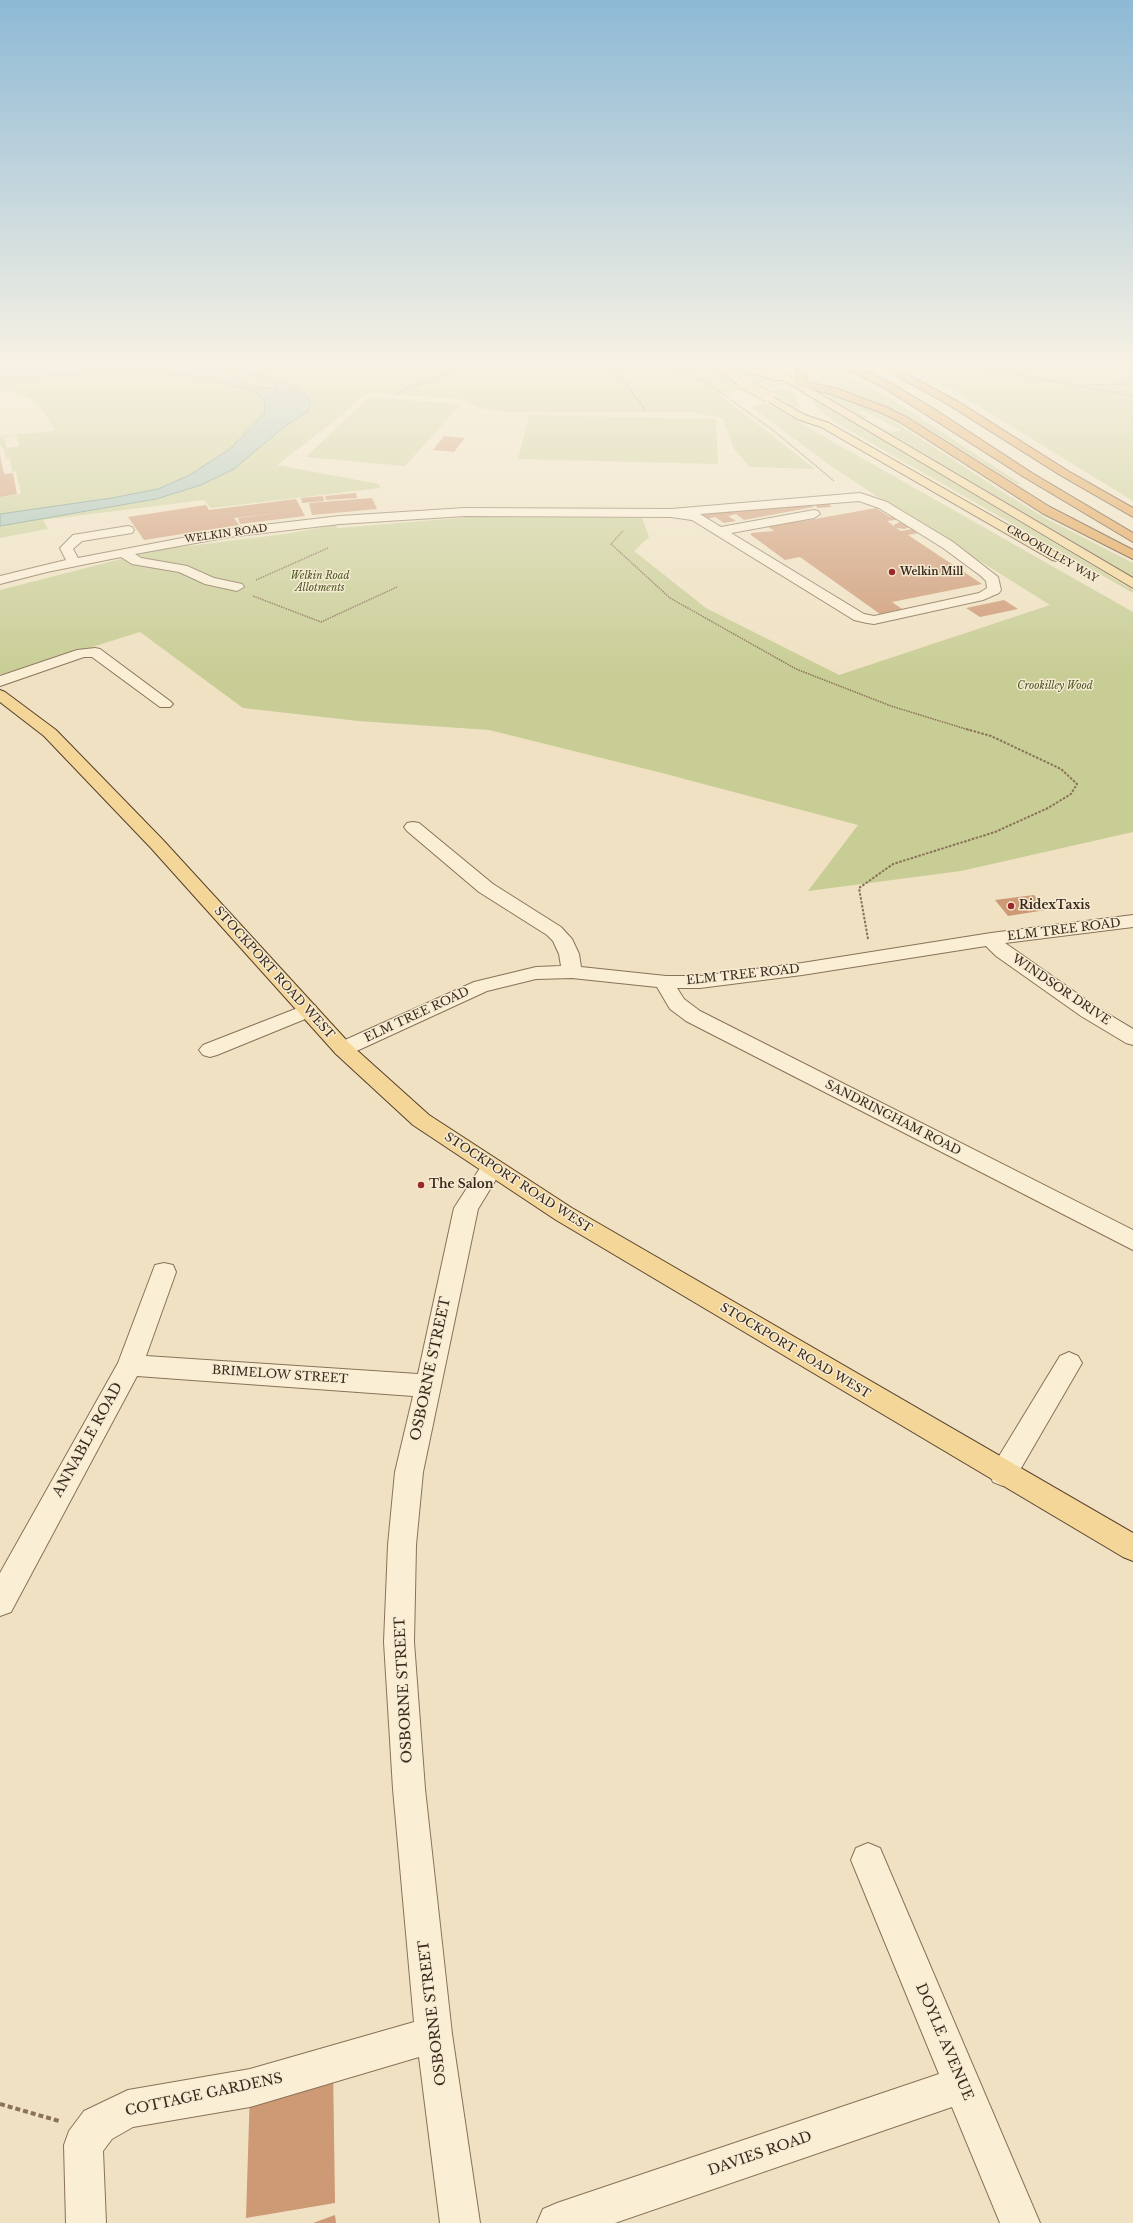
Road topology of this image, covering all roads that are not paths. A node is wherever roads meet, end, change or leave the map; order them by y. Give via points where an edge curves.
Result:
1 (902, 469) edge
2 (941, 469) edge
3 (981, 469) edge
4 (1020, 469) edge
5 (1057, 469) edge
6 (877, 503) junction
7 (671, 513) junction
8 (1133, 513) edge
9 (128, 530) dead end
10 (719, 531) junction
11 (1133, 538) edge
12 (122, 552) junction
13 (1133, 555) edge
14 (74, 562) junction
15 (1065, 562) dead end
16 (0, 580) edge
17 (1133, 584) edge
18 (237, 587) road end
19 (0, 682) edge
20 (0, 695) edge
21 (165, 704) dead end
22 (413, 827) dead end
23 (1133, 921) edge
24 (991, 939) junction
25 (572, 972) junction
26 (666, 982) junction
27 (308, 1010) junction
28 (1133, 1038) edge
29 (342, 1049) junction
30 (210, 1050) dead end
31 (492, 1168) junction
32 (1133, 1241) edge
33 (164, 1272) dead end
34 (1069, 1363) dead end
35 (130, 1364) junction
36 (429, 1386) junction
37 (1003, 1474) junction
38 (1133, 1548) edge
39 (0, 1602) edge
40 (868, 1860) dead end
41 (434, 2034) junction
42 (962, 2085) junction
43 (86, 2223) edge
44 (460, 2223) edge
45 (557, 2223) edge
46 (1020, 2223) edge

1 - 15 main road, CROOKILLEY WAY
2 - 17 main road, CROOKILLEY WAY
3 - 13 highway via 1046,510
4 - 11 highway
5 - 8 highway
6 - 7 street, WELKIN ROAD via 860,497
6 - 10 street
6 - 10 street via 966,557 993,580 994,590 983,596 874,620 867,619 859,617
7 - 10 street, WELKIN ROAD via 696,517
7 - 12 street, WELKIN ROAD via 465,512 376,517 229,532
9 - 14 street via 78,538 66,548
12 - 14 street, WELKIN ROAD
12 - 18 street via 137,561 182,570 210,581
14 - 16 street, WELKIN ROAD
19 - 21 street via 82,652 95,652
20 - 27 main road, STOCKPORT ROAD WEST via 50,733 157,844
22 - 25 street via 486,888 554,931 562,939 569,954
23 - 24 street, ELM TREE ROAD
24 - 26 street, ELM TREE ROAD via 731,979
24 - 28 street, WINDSOR DRIVE via 1003,952 1088,1011
25 - 26 street, ELM TREE ROAD
25 - 29 street, ELM TREE ROAD via 536,973 481,986
26 - 32 street, SANDRINGHAM ROAD via 668,992 677,1004 693,1016
27 - 29 main road, STOCKPORT ROAD WEST
27 - 30 street
29 - 31 main road, STOCKPORT ROAD WEST via 421,1120
31 - 36 street, OSBORNE STREET via 466,1208
31 - 37 main road, STOCKPORT ROAD WEST via 564,1214
33 - 35 street, ANNABLE ROAD
34 - 37 street
35 - 36 street, BRIMELOW STREET
35 - 39 street, ANNABLE ROAD
36 - 41 street, OSBORNE STREET via 409,1472 402,1545 399,1642 409,1789
37 - 38 main road, STOCKPORT ROAD WEST
40 - 42 street, DOYLE AVENUE
41 - 43 street, COTTAGE GARDENS via 250,2088 128,2109 98,2124 83,2145
41 - 44 street, OSBORNE STREET
42 - 45 street, DAVIES ROAD
42 - 46 street, DOYLE AVENUE

